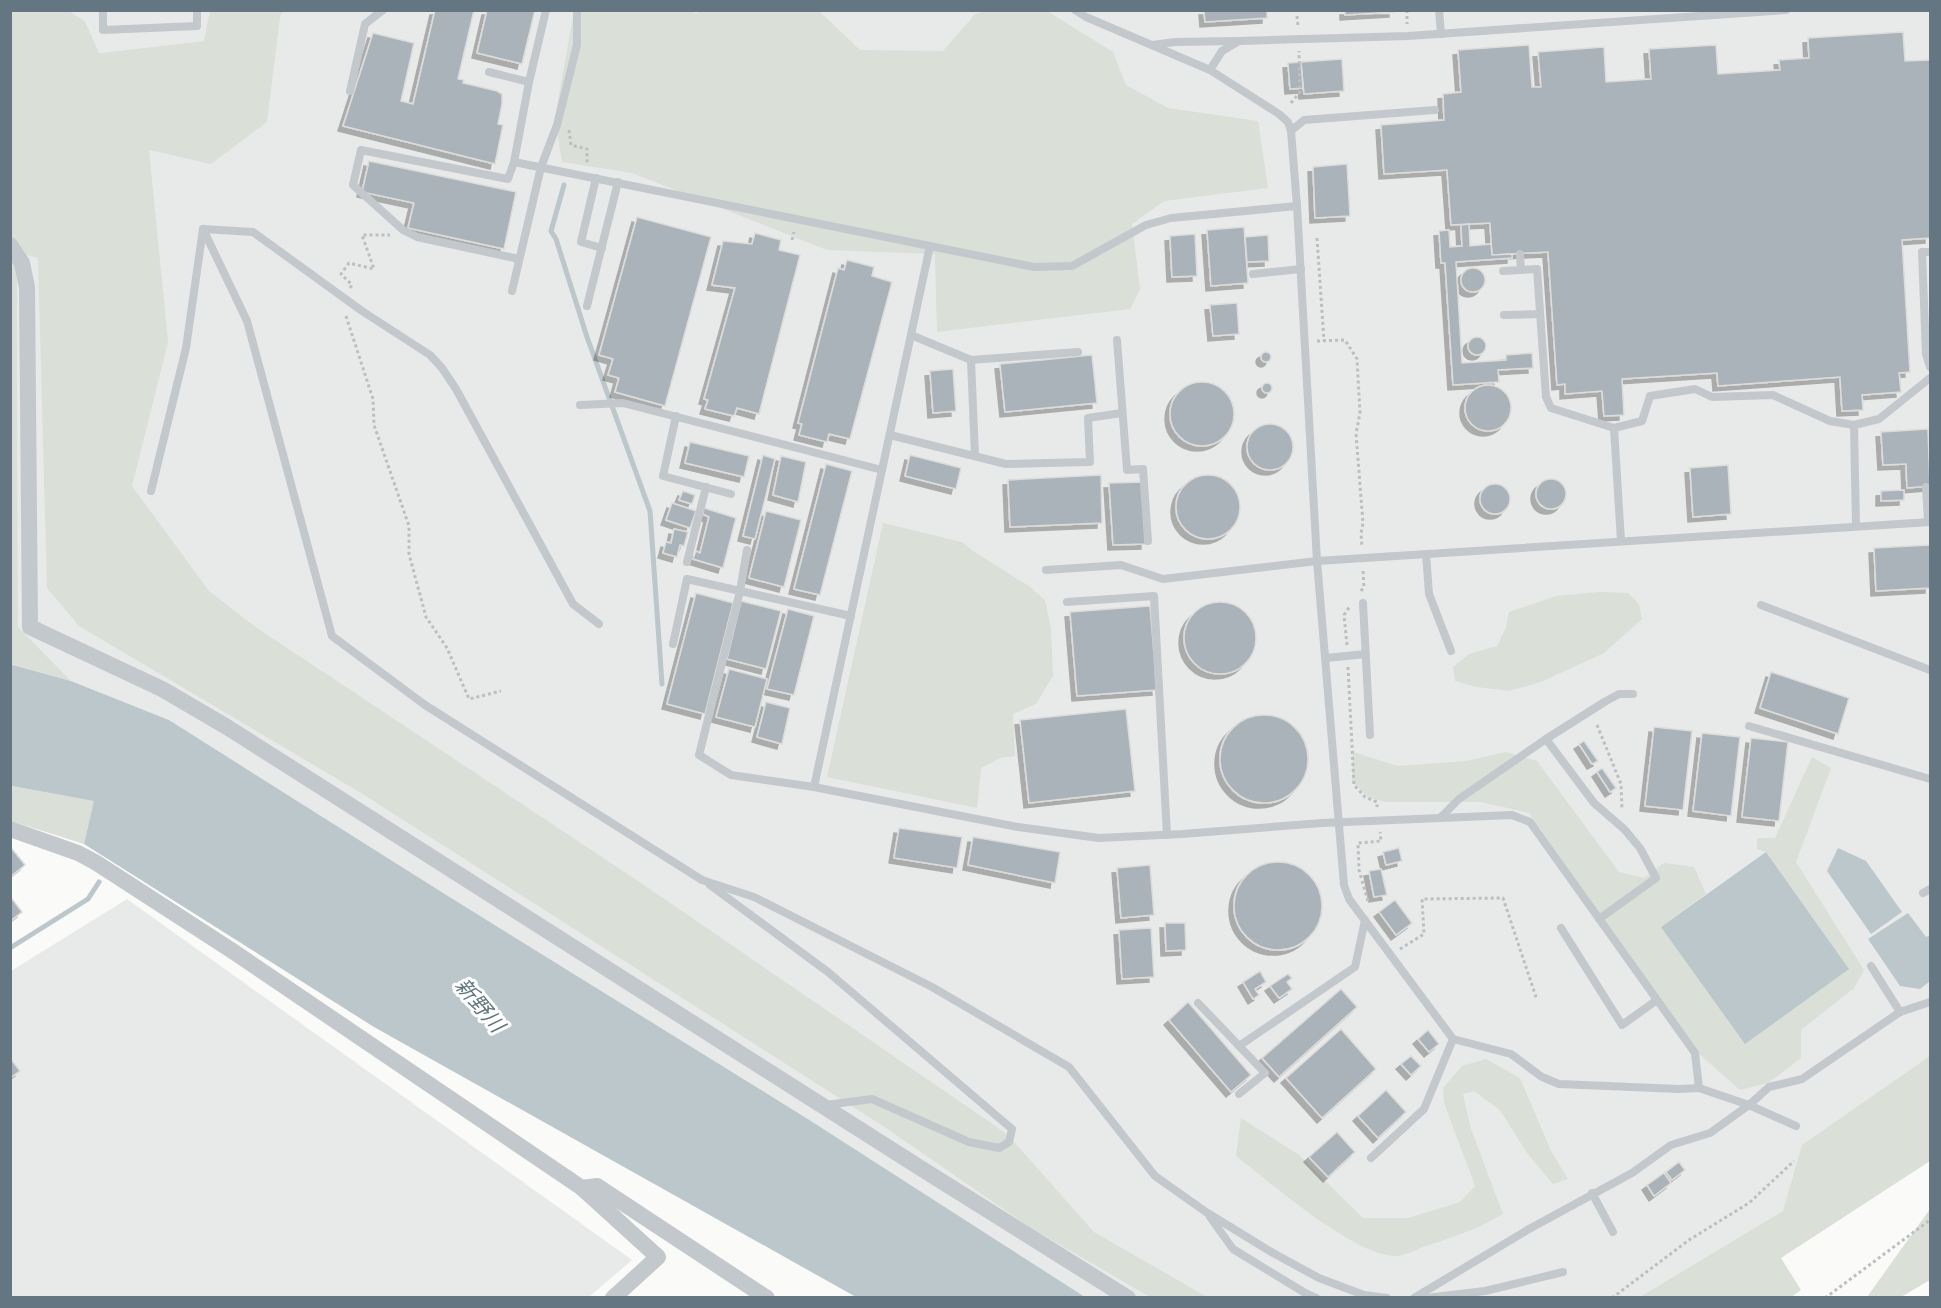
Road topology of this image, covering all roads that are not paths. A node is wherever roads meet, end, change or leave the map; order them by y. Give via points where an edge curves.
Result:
1 (103, 10) edge
2 (197, 10) edge
3 (383, 10) edge
4 (546, 10) edge
5 (577, 10) edge
6 (1075, 10) edge
7 (1439, 10) edge
8 (1786, 10) edge
9 (1725, 13) edge
10 (1441, 34) junction
11 (1239, 41) junction
12 (1152, 46) junction
13 (1210, 70) junction
14 (489, 72) dead end
15 (529, 82) junction
16 (350, 91) dead end
17 (1435, 110) dead end
18 (1291, 131) junction
19 (514, 162) junction
20 (541, 167) junction
21 (591, 177) junction
22 (618, 182) junction
23 (1297, 206) junction
24 (203, 229) junction
25 (10, 245) edge
26 (930, 246) junction
27 (602, 248) junction
28 (1930, 252) edge
29 (1520, 254) dead end
30 (519, 259) junction
31 (1301, 269) junction
32 (1521, 270) junction
33 (1503, 272) dead end
34 (1253, 274) dead end
35 (512, 291) dead end
36 (587, 306) dead end
37 (1540, 314) junction
38 (1504, 315) dead end
39 (911, 335) junction
40 (1118, 340) dead end
41 (1078, 352) dead end
42 (971, 360) junction
43 (1930, 367) edge
44 (1930, 378) edge
45 (580, 405) dead end
46 (1122, 414) junction
47 (676, 416) junction
48 (1854, 425) junction
49 (1614, 428) junction
50 (890, 435) junction
51 (975, 456) junction
52 (882, 470) junction
53 (706, 487) junction
54 (1926, 487) dead end
55 (151, 491) dead end
56 (731, 494) dead end
57 (1929, 522) edge
58 (1856, 526) junction
59 (1148, 541) dead end
60 (1621, 541) junction
61 (747, 550) dead end
62 (1426, 554) junction
63 (687, 561) dead end
64 (1317, 561) junction
65 (1046, 570) dead end
66 (740, 591) junction
67 (1067, 602) dead end
68 (1363, 603) dead end
69 (1761, 605) dead end
70 (851, 616) junction
71 (599, 624) dead end
72 (673, 644) dead end
73 (1451, 651) dead end
74 (1366, 654) junction
75 (1326, 657) junction
76 (1930, 670) edge
77 (1633, 694) dead end
78 (1749, 726) dead end
79 (1370, 735) dead end
80 (1546, 739) junction
81 (1930, 779) edge
82 (814, 787) junction
83 (1440, 818) junction
84 (1340, 823) junction
85 (10, 829) edge
86 (1167, 835) junction
87 (702, 880) junction
88 (1599, 919) junction
89 (1365, 920) junction
90 (1561, 928) dead end
91 (1871, 966) dead end
92 (1657, 1000) junction
93 (1930, 1002) edge
94 (1198, 1004) dead end
95 (1900, 1012) junction
96 (1453, 1039) junction
97 (1239, 1046) junction
98 (1699, 1088) junction
99 (1239, 1094) dead end
100 (1749, 1105) junction
101 (823, 1106) junction
102 (1796, 1126) dead end
103 (1371, 1158) dead end
104 (582, 1188) junction
105 (1592, 1193) junction
106 (1206, 1212) junction
107 (1612, 1232) dead end
108 (1563, 1272) dead end
109 (613, 1298) edge
110 (768, 1298) edge
111 (1128, 1298) edge
112 (1316, 1298) edge
113 (1387, 1298) edge
114 (1414, 1298) edge
115 (1426, 1298) edge

1 - 2 lane via 103,30 197,26
3 - 16 lane via 365,24
4 - 15 lane
5 - 20 lane via 577,45 557,125
6 - 12 lane
7 - 10 lane
8 - 9 lane
9 - 10 lane
10 - 11 lane
11 - 12 lane
11 - 13 lane via 1222,51
12 - 13 lane
13 - 18 lane via 1280,114
14 - 15 lane
15 - 19 lane
17 - 18 lane via 1304,120
18 - 23 lane
19 - 20 lane
19 - 30 lane via 508,179 361,150 353,185 403,230 417,237
20 - 21 lane
20 - 30 lane
21 - 22 lane
21 - 27 lane via 581,242
22 - 26 lane
22 - 27 lane
23 - 26 lane via 1170,218 1146,225 1072,266 1034,267
23 - 31 lane
24 - 55 lane via 186,348
24 - 71 lane via 253,232 430,355 456,389 573,604
24 - 87 lane via 247,321 332,636 425,705
25 - 101 street via 22,263 27,287 30,627 162,689 227,727
26 - 39 lane
27 - 36 lane
28 - 43 lane via 1922,252 1926,354
29 - 32 lane
30 - 35 lane
31 - 34 lane
31 - 64 lane
32 - 33 lane
32 - 37 lane via 1537,269
37 - 38 lane
37 - 49 lane via 1546,397 1551,408
39 - 42 lane
39 - 50 lane
40 - 46 lane
41 - 42 lane
42 - 51 lane
44 - 48 lane via 1879,419
45 - 47 lane via 623,403
46 - 51 lane via 1088,418 1090,462 1006,464
46 - 59 lane via 1127,470 1143,469
47 - 52 lane
47 - 53 lane via 663,476
48 - 49 lane via 1830,421 1773,395 1712,396 1695,388 1650,396 1642,421
48 - 58 lane
49 - 60 lane
50 - 51 lane
50 - 52 lane
52 - 70 lane
53 - 56 lane
53 - 63 lane
54 - 57 lane
57 - 58 lane
58 - 60 lane
60 - 62 lane
61 - 66 lane
62 - 64 lane
62 - 73 lane via 1429,594
64 - 65 lane via 1163,579 1121,565
64 - 75 lane
66 - 70 lane
66 - 72 lane via 687,579
66 - 82 lane via 699,755 731,775
67 - 86 lane via 1154,596
68 - 74 lane
69 - 76 lane
70 - 82 lane
74 - 75 lane
74 - 79 lane
75 - 84 lane
77 - 80 lane via 1619,694
78 - 81 lane
80 - 83 lane via 1459,799
80 - 88 lane via 1594,803 1640,848 1656,879
82 - 86 lane via 1018,827 1099,838
83 - 84 lane
83 - 88 lane via 1512,815 1530,822
84 - 86 lane
84 - 89 lane via 1344,885
85 - 104 street via 95,862
87 - 101 lane via 828,972 1012,1130 1009,1142 999,1148 969,1142 872,1099
87 - 106 lane via 753,897 932,987 1069,1067 1155,1176
88 - 92 lane
89 - 96 lane
89 - 97 lane via 1355,967
90 - 92 lane via 1622,1025
91 - 95 lane
92 - 98 lane via 1695,1053
93 - 95 lane
94 - 97 lane
95 - 100 lane via 1802,1079 1769,1087
96 - 98 lane via 1511,1054 1542,1077 1559,1084
96 - 103 lane via 1424,1109
97 - 99 lane via 1265,1073
98 - 100 lane
100 - 102 lane
100 - 105 lane via 1710,1133 1671,1145 1632,1173
101 - 111 street
104 - 109 street via 658,1257
104 - 110 street via 597,1186
105 - 107 lane
105 - 114 lane
106 - 112 lane via 1233,1249
106 - 113 lane via 1319,1278 1364,1295
108 - 115 lane via 1485,1291

